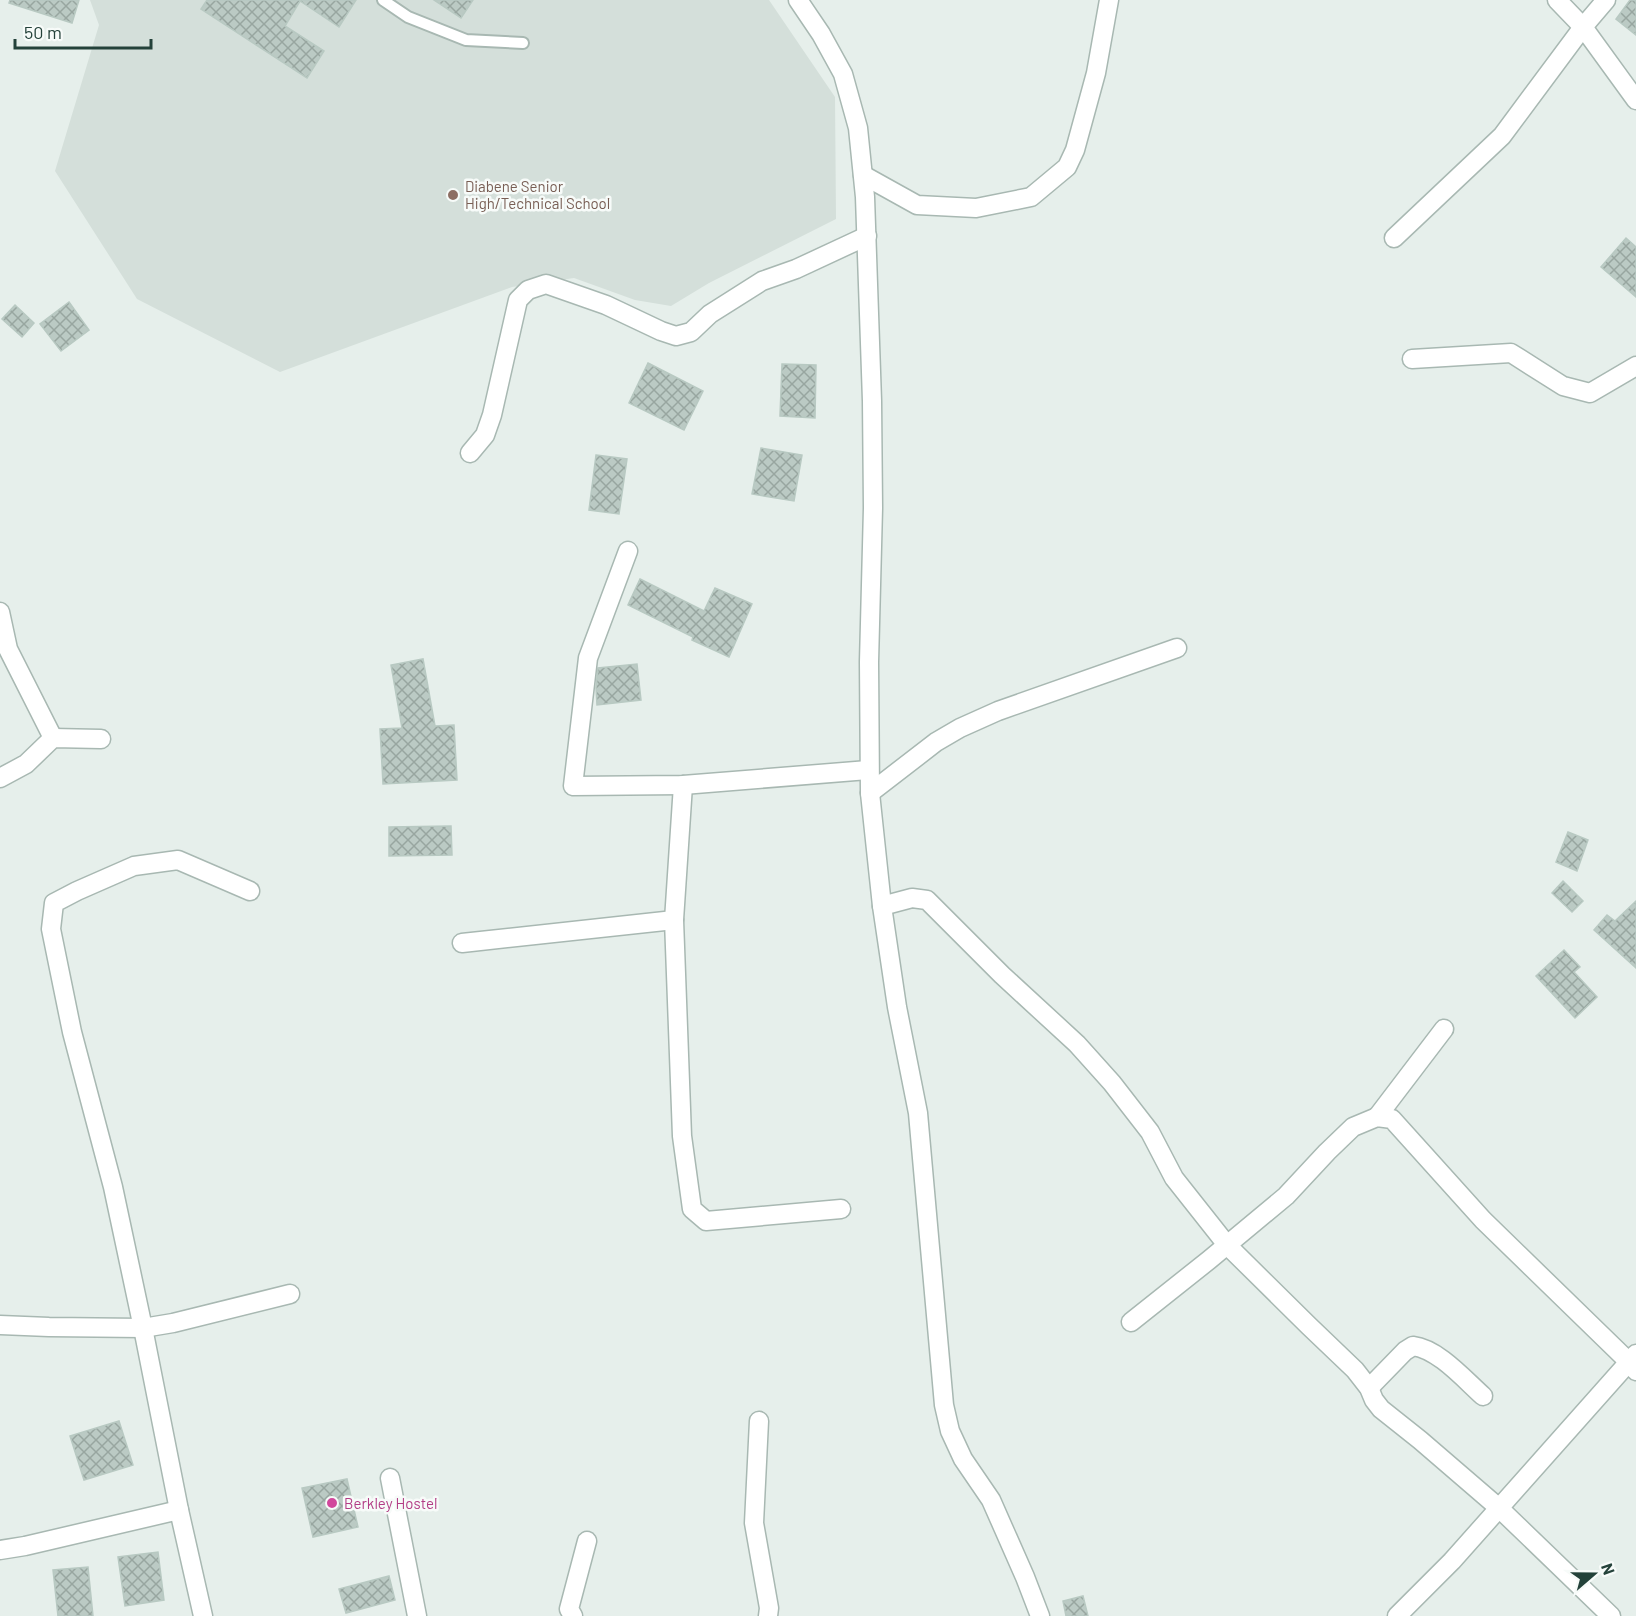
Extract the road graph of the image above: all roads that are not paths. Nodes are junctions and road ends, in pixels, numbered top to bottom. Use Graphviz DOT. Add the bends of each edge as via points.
graph roads {
  1 [pos="383,0"];
  2 [pos="798,0"];
  3 [pos="1109,0"];
  4 [pos="1557,0"];
  5 [pos="1606,0"];
  6 [pos="1583,27"];
  7 [pos="523,43"];
  8 [pos="1636,100"];
  9 [pos="863,175"];
  10 [pos="867,236"];
  11 [pos="1394,237"];
  12 [pos="1412,359"];
  13 [pos="1636,366"];
  14 [pos="470,453"];
  15 [pos="628,551"];
  16 [pos="0,612"];
  17 [pos="1177,648"];
  18 [pos="53,738"];
  19 [pos="101,739"];
  20 [pos="868,770"];
  21 [pos="0,778"];
  22 [pos="683,785"];
  23 [pos="870,793"];
  24 [pos="250,891"];
  25 [pos="882,906"];
  26 [pos="674,921"];
  27 [pos="462,942"];
  28 [pos="1444,1029"];
  29 [pos="1377,1117"];
  30 [pos="841,1209"];
  31 [pos="1227,1245"];
  32 [pos="290,1294"];
  33 [pos="1131,1322"];
  34 [pos="0,1325"];
  35 [pos="143,1328"];
  36 [pos="1634,1362"];
  37 [pos="1369,1388"];
  38 [pos="1483,1396"];
  39 [pos="759,1421"];
  40 [pos="390,1478"];
  41 [pos="1499,1508"];
  42 [pos="179,1510"];
  43 [pos="587,1541"];
  44 [pos="0,1550"];
  45 [pos="203,1616"];
  46 [pos="417,1616"];
  47 [pos="573,1616"];
  48 [pos="768,1616"];
  49 [pos="1040,1616"];
  50 [pos="1397,1616"];
  51 [pos="1611,1616"];
  1 -- 7 [label="lane" via="408,17 465,40"];
  2 -- 9 [label="street" via="843,74 858,128"];
  3 -- 9 [label="street" via="1096,73 1075,150 1067,167 1031,197 976,208 917,205"];
  4 -- 6 [label="street"];
  5 -- 6 [label="street"];
  6 -- 8 [label="street"];
  6 -- 11 [label="street" via="1502,136"];
  9 -- 10 [label="street"];
  10 -- 14 [label="street" via="762,281 710,314 691,332 676,336 546,284 528,290 518,300 492,416 485,435"];
  10 -- 20 [label="street" via="873,508"];
  12 -- 13 [label="street" via="1511,353 1563,386 1590,393"];
  15 -- 22 [label="street" via="588,658 573,786"];
  16 -- 18 [label="street" via="8,649"];
  17 -- 23 [label="street" via="960,728"];
  18 -- 19 [label="street"];
  18 -- 21 [label="street" via="26,764"];
  20 -- 22 [label="street"];
  20 -- 23 [label="street"];
  22 -- 26 [label="street"];
  23 -- 25 [label="street"];
  24 -- 35 [label="street" via="178,860 134,866 54,903 51,929"];
  25 -- 31 [label="street" via="912,898 927,900 1077,1044 1150,1132 1174,1178"];
  25 -- 49 [label="street" via="918,1113 944,1405 963,1460 991,1500"];
  26 -- 27 [label="street"];
  26 -- 30 [label="street" via="682,1136 692,1209 706,1221"];
  28 -- 29 [label="street"];
  29 -- 31 [label="street" via="1353,1127 1286,1196"];
  29 -- 36 [label="street" via="1392,1119 1483,1220"];
  31 -- 33 [label="street"];
  31 -- 37 [label="street"];
  32 -- 35 [label="street"];
  34 -- 35 [label="street"];
  35 -- 42 [label="street"];
  36 -- 41 [label="street"];
  37 -- 38 [label="street" via="1413,1346 1422,1347 1444,1361"];
  37 -- 41 [label="street" via="1381,1409"];
  39 -- 48 [label="street" via="754,1523"];
  40 -- 46 [label="street"];
  41 -- 50 [label="street"];
  41 -- 51 [label="street"];
  42 -- 44 [label="street"];
  42 -- 45 [label="street"];
  43 -- 47 [label="street" via="569,1609"];
}
